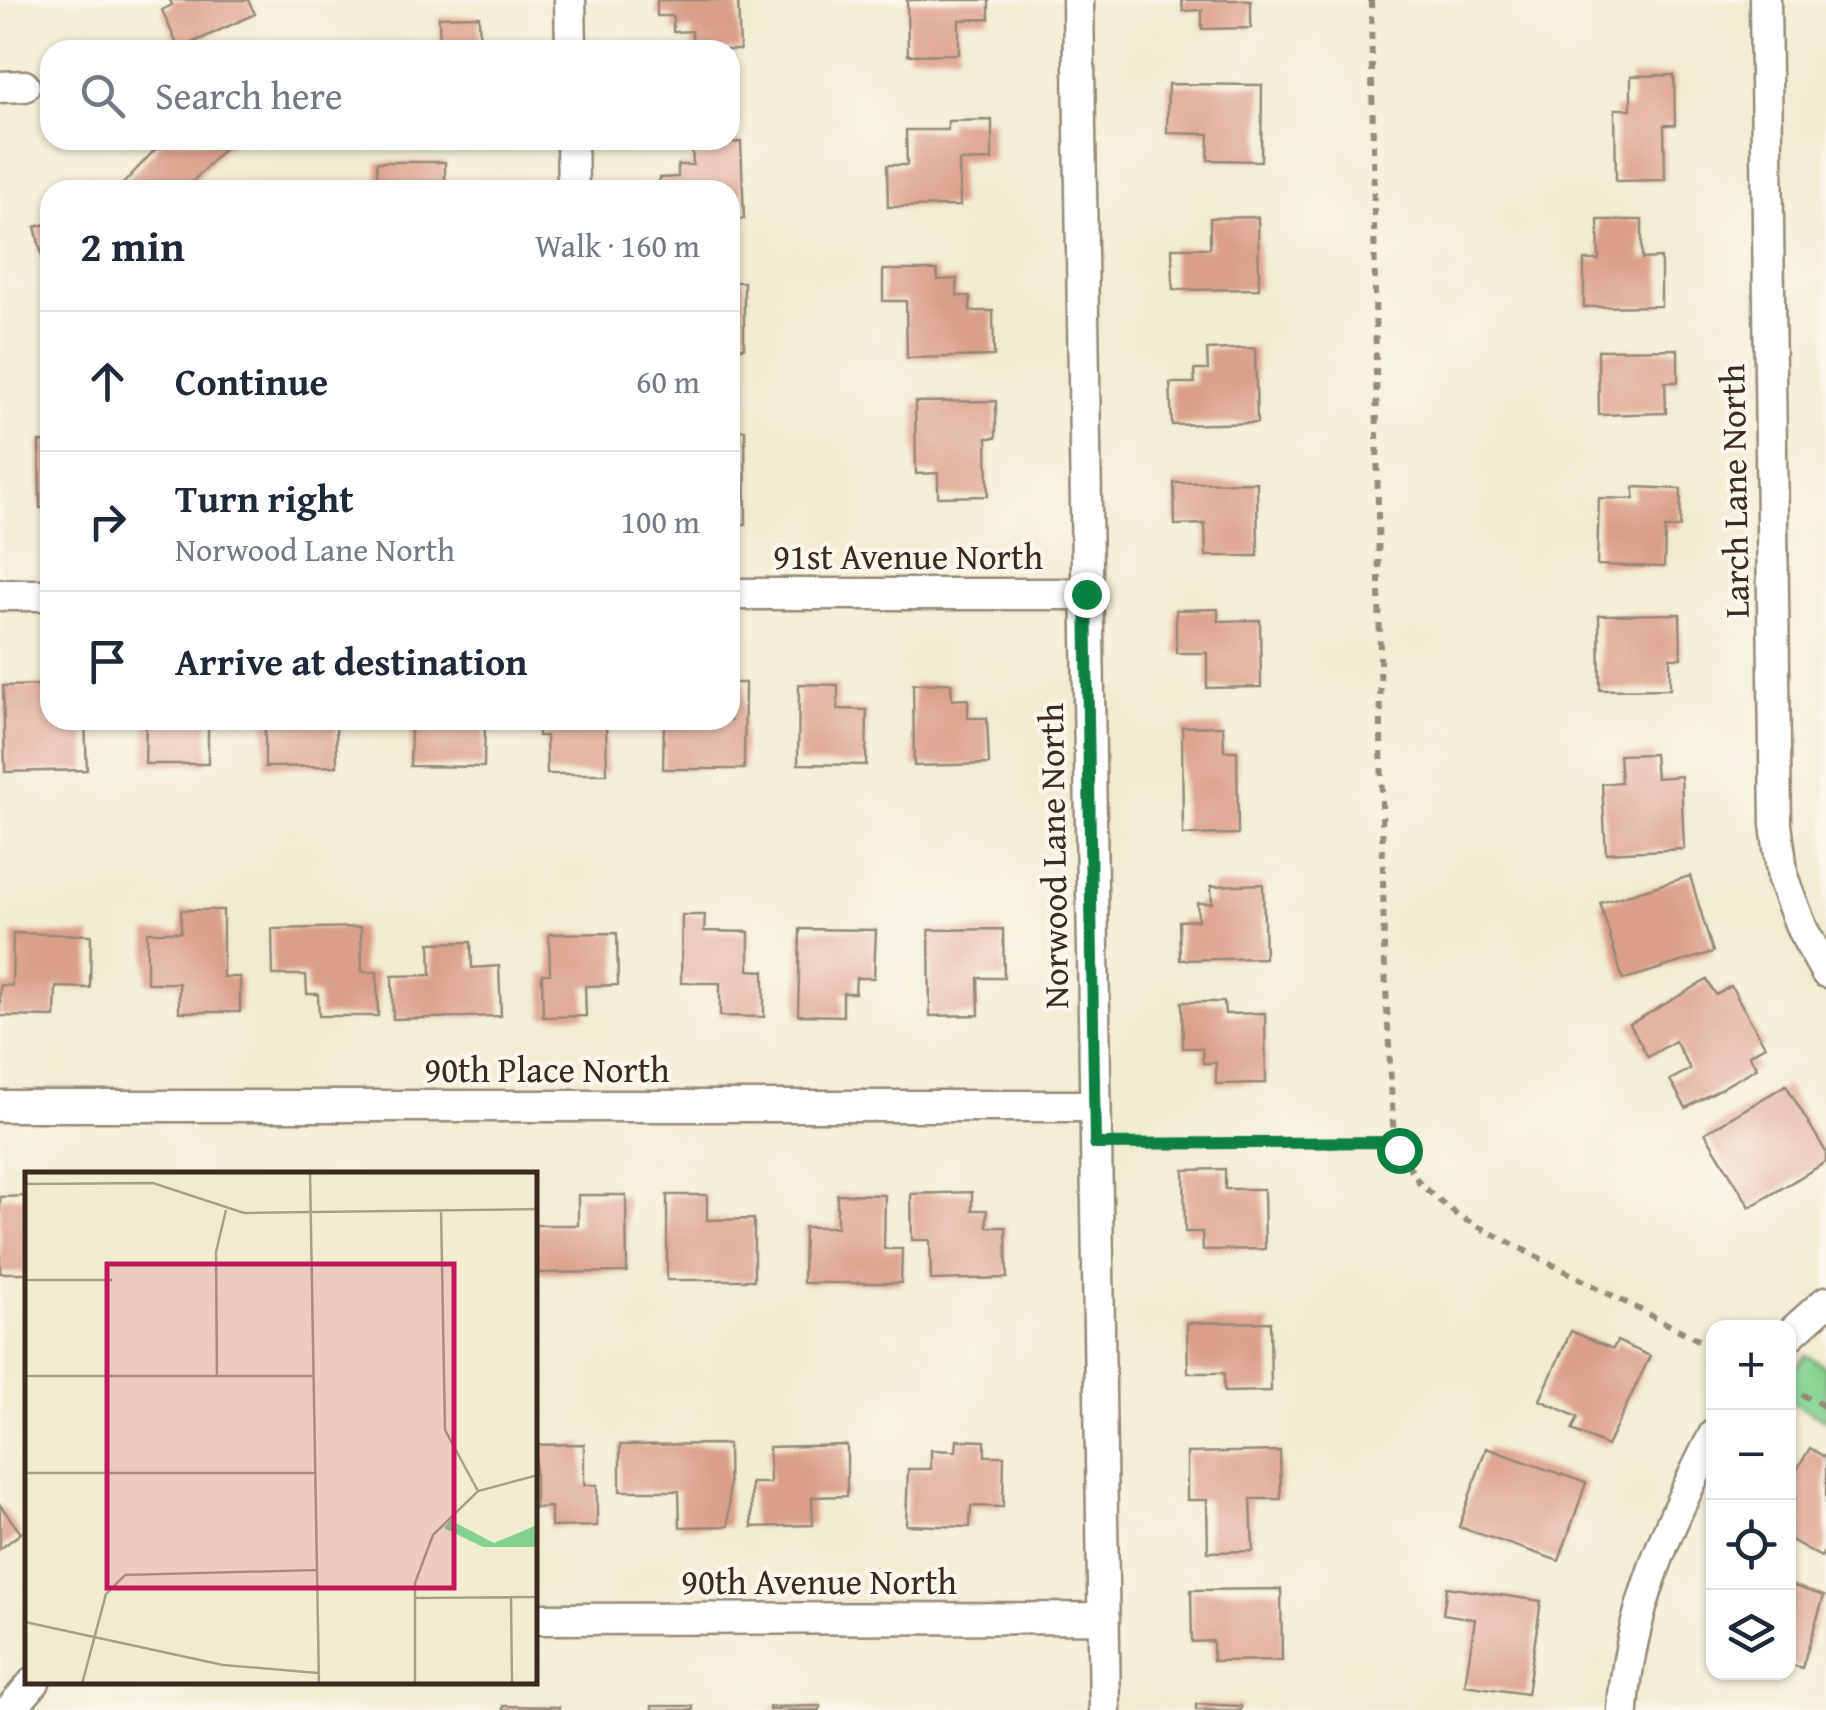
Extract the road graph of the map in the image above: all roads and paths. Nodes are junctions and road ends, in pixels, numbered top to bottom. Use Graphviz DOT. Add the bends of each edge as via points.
graph roads {
  1 [pos="570,0"];
  2 [pos="1078,0"];
  3 [pos="1371,0"];
  4 [pos="1765,0"];
  5 [pos="571,40"];
  6 [pos="572,150"];
  7 [pos="573,180"];
  8 [pos="740,594"];
  9 [pos="1086,594"];
  10 [pos="0,595"];
  11 [pos="40,595"];
  12 [pos="1826,972"];
  13 [pos="0,1106"];
  14 [pos="1095,1106"];
  15 [pos="1394,1142"];
  16 [pos="1095,1144"];
  17 [pos="1826,1302"];
  18 [pos="1796,1329"];
  19 [pos="1706,1344"];
  20 [pos="1796,1391"];
  21 [pos="1826,1407"];
  22 [pos="1706,1450"];
  23 [pos="1104,1618"];
  24 [pos="538,1619"];
  25 [pos="31,1685"];
  26 [pos="10,1710"];
  27 [pos="1105,1710"];
  28 [pos="1622,1710"];
  1 -- 5 [label="street"];
  2 -- 9 [label="street, Norwood Lane North"];
  3 -- 15 [label="path" via="1384,949"];
  4 -- 12 [label="street, Larch Lane North" via="1776,824 1783,878"];
  6 -- 7 [label="street"];
  8 -- 9 [label="street, 91st Avenue North"];
  9 -- 14 [label="street, Norwood Lane North"];
  10 -- 11 [label="street"];
  13 -- 14 [label="street, 90th Place North"];
  14 -- 16 [label="street, Norwood Lane North"];
  15 -- 16 [label="path"];
  15 -- 19 [label="path" via="1420,1184 1458,1216"];
  16 -- 23 [label="street, Norwood Lane North"];
  17 -- 18 [label="street"];
  20 -- 21 [label="path"];
  22 -- 28 [label="street" via="1674,1512 1639,1607"];
  23 -- 24 [label="street, 90th Avenue North"];
  23 -- 27 [label="street, Norwood Lane North"];
  25 -- 26 [label="street"];
}
